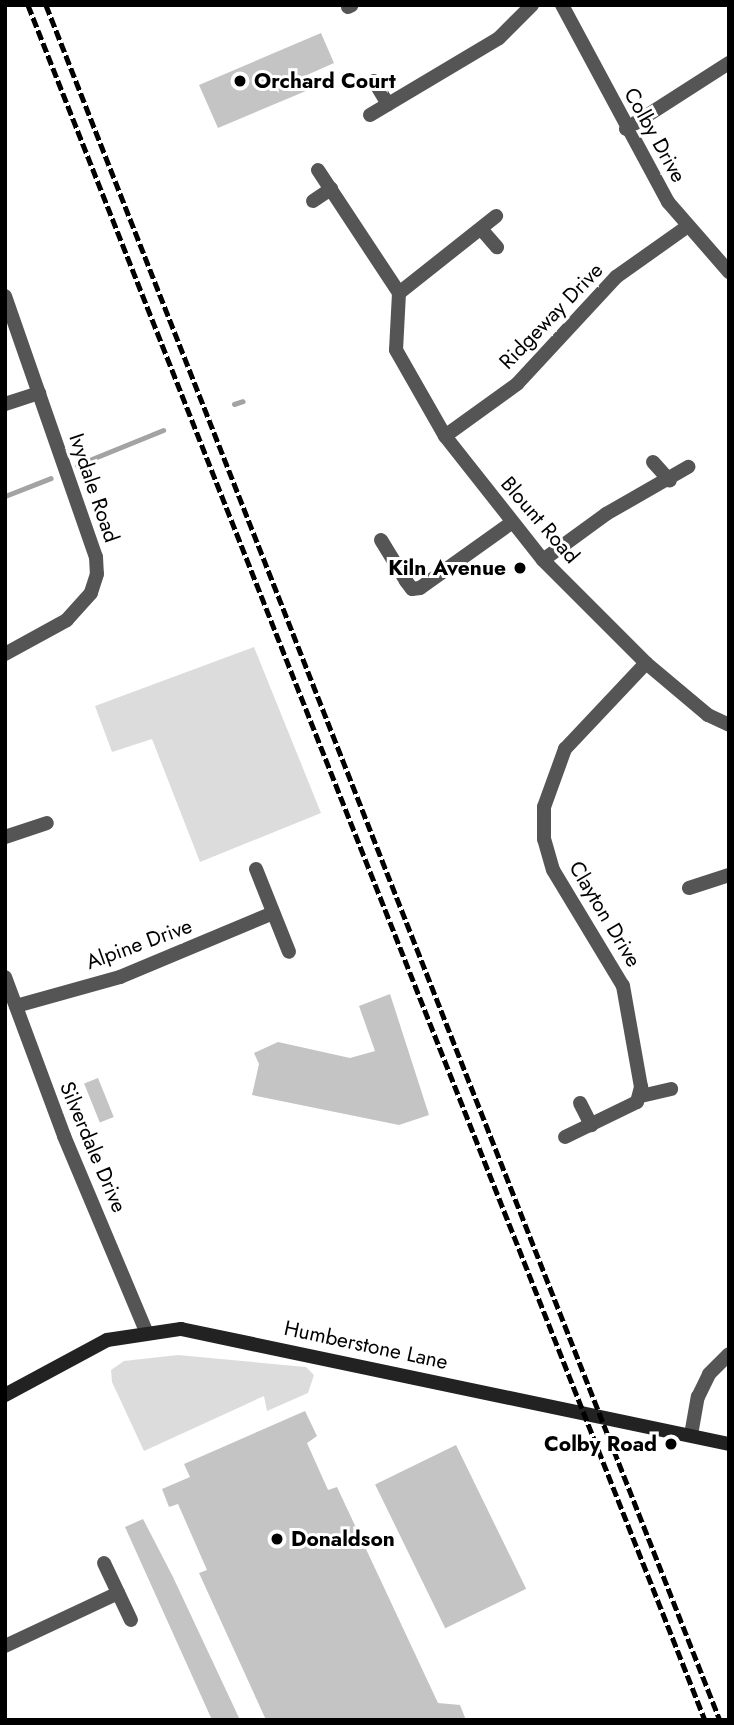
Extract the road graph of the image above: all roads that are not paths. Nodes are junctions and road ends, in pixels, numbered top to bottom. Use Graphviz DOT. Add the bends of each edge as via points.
graph roads {
  1 [pos="532,5"];
  2 [pos="562,5"];
  3 [pos="729,63"];
  4 [pos="374,81"];
  5 [pos="388,104"];
  6 [pos="370,115"];
  7 [pos="626,129"];
  8 [pos="318,170"];
  9 [pos="331,189"];
  10 [pos="313,201"];
  11 [pos="496,216"];
  12 [pos="688,226"];
  13 [pos="482,230"];
  14 [pos="497,247"];
  15 [pos="729,272"];
  16 [pos="399,293"];
  17 [pos="5,296"];
  18 [pos="39,393"];
  19 [pos="5,404"];
  20 [pos="445,436"];
  21 [pos="653,462"];
  22 [pos="688,467"];
  23 [pos="670,481"];
  24 [pos="511,523"];
  25 [pos="381,540"];
  26 [pos="543,560"];
  27 [pos="5,654"];
  28 [pos="646,663"];
  29 [pos="729,725"];
  30 [pos="47,823"];
  31 [pos="5,837"];
  32 [pos="256,869"];
  33 [pos="728,877"];
  34 [pos="689,888"];
  35 [pos="274,914"];
  36 [pos="289,952"];
  37 [pos="5,977"];
  38 [pos="16,1006"];
  39 [pos="671,1089"];
  40 [pos="641,1096"];
  41 [pos="580,1103"];
  42 [pos="591,1125"];
  43 [pos="565,1137"];
  44 [pos="146,1331"];
  45 [pos="729,1354"];
  46 [pos="5,1395"];
  47 [pos="691,1435"];
  48 [pos="729,1444"];
  49 [pos="104,1563"];
  50 [pos="118,1593"];
  51 [pos="131,1620"];
  52 [pos="5,1646"];
  1 -- 5 [label="street" via="499,38"];
  2 -- 7 [label="street, Colby Drive"];
  3 -- 7 [label="street"];
  4 -- 5 [label="street"];
  5 -- 6 [label="street"];
  7 -- 12 [label="street, Colby Drive" via="668,202"];
  8 -- 9 [label="street"];
  9 -- 10 [label="street"];
  9 -- 16 [label="street"];
  11 -- 13 [label="street"];
  12 -- 15 [label="street, Colby Drive"];
  12 -- 20 [label="street, Ridgeway Drive" via="616,277 517,384"];
  13 -- 14 [label="street"];
  13 -- 16 [label="street"];
  16 -- 20 [label="street, Blount Road" via="396,351"];
  17 -- 18 [label="street, Ivydale Road"];
  18 -- 19 [label="street"];
  18 -- 27 [label="street, Ivydale Road" via="96,557 97,574 91,593 67,620"];
  20 -- 24 [label="street, Blount Road"];
  21 -- 23 [label="street"];
  22 -- 23 [label="street"];
  23 -- 26 [label="street" via="606,514"];
  24 -- 25 [label="street" via="420,588 412,589 406,582"];
  24 -- 26 [label="street, Blount Road"];
  26 -- 28 [label="street, Blount Road"];
  28 -- 29 [label="street, Blount Road" via="708,715"];
  28 -- 40 [label="street, Clayton Drive" via="565,749 544,807 544,839 553,870 623,986"];
  30 -- 31 [label="street"];
  32 -- 35 [label="street"];
  33 -- 34 [label="street"];
  35 -- 36 [label="street"];
  35 -- 38 [label="street, Alpine Drive" via="120,978"];
  37 -- 38 [label="street, Silverdale Drive"];
  38 -- 44 [label="street, Silverdale Drive" via="64,1136"];
  39 -- 40 [label="street"];
  40 -- 42 [label="street" via="624,1110"];
  41 -- 42 [label="street"];
  42 -- 43 [label="street"];
  44 -- 46 [label="street, Humberstone Lane" via="87,1348"];
  44 -- 47 [label="street, Humberstone Lane" via="216,1334"];
  45 -- 47 [label="street" via="709,1374 698,1398"];
  47 -- 48 [label="street, Humberstone Lane"];
  49 -- 50 [label="street"];
  50 -- 51 [label="street"];
  50 -- 52 [label="street"];
}
